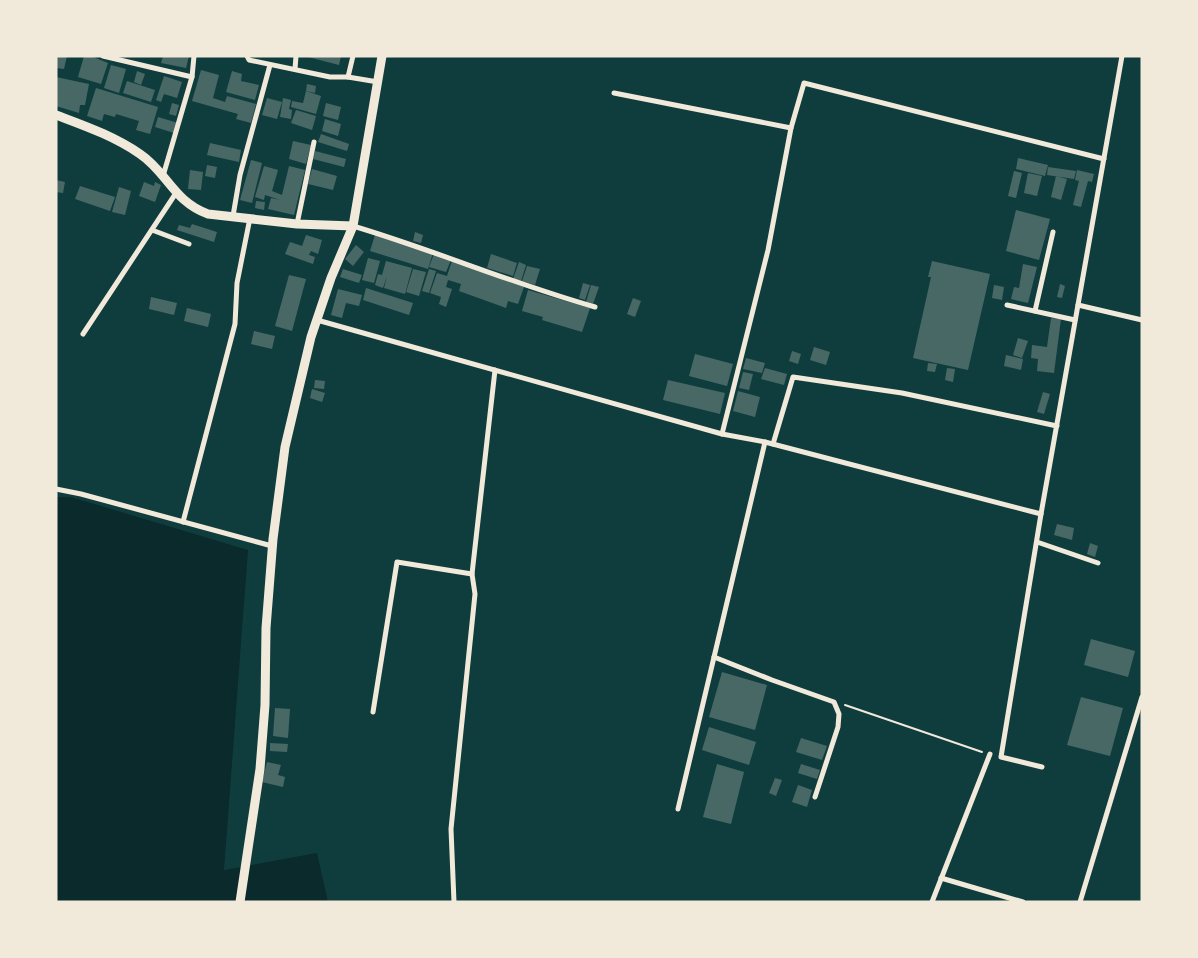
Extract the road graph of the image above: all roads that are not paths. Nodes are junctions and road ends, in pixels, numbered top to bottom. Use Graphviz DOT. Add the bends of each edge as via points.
graph roads {
  1 [pos="103,56"];
  2 [pos="194,56"];
  3 [pos="247,56"];
  4 [pos="296,56"];
  5 [pos="353,56"];
  6 [pos="382,56"];
  7 [pos="1122,56"];
  8 [pos="270,65"];
  9 [pos="295,69"];
  10 [pos="192,77"];
  11 [pos="348,77"];
  12 [pos="378,82"];
  13 [pos="614,93"];
  14 [pos="56,115"];
  15 [pos="791,128"];
  16 [pos="314,142"];
  17 [pos="1104,159"];
  18 [pos="163,176"];
  19 [pos="176,193"];
  20 [pos="233,216"];
  21 [pos="250,218"];
  22 [pos="297,224"];
  23 [pos="353,226"];
  24 [pos="152,230"];
  25 [pos="1053,232"];
  26 [pos="189,244"];
  27 [pos="1007,305"];
  28 [pos="1078,305"];
  29 [pos="595,307"];
  30 [pos="1035,311"];
  31 [pos="317,320"];
  32 [pos="1076,320"];
  33 [pos="1142,320"];
  34 [pos="83,334"];
  35 [pos="495,370"];
  36 [pos="1056,426"];
  37 [pos="722,434"];
  38 [pos="765,442"];
  39 [pos="773,444"];
  40 [pos="56,489"];
  41 [pos="1041,514"];
  42 [pos="183,522"];
  43 [pos="1037,542"];
  44 [pos="272,546"];
  45 [pos="1098,563"];
  46 [pos="472,574"];
  47 [pos="714,657"];
  48 [pos="1142,697"];
  49 [pos="1140,710"];
  50 [pos="372,712"];
  51 [pos="990,754"];
  52 [pos="1042,767"];
  53 [pos="815,797"];
  54 [pos="678,809"];
  55 [pos="941,878"];
  56 [pos="240,902"];
  57 [pos="454,902"];
  58 [pos="932,902"];
  59 [pos="1023,902"];
  60 [pos="1080,902"];
  1 -- 10 [label="street"];
  2 -- 10 [label="street"];
  3 -- 8 [label="street" via="249,60"];
  4 -- 9 [label="street"];
  5 -- 11 [label="street"];
  6 -- 12 [label="street"];
  7 -- 17 [label="street"];
  8 -- 9 [label="street"];
  8 -- 20 [label="street" via="240,175"];
  9 -- 11 [label="street" via="330,77"];
  10 -- 18 [label="street"];
  11 -- 12 [label="street"];
  12 -- 23 [label="street"];
  13 -- 15 [label="street"];
  14 -- 18 [label="street" via="97,130 141,154"];
  15 -- 17 [label="street" via="804,83"];
  15 -- 37 [label="street" via="768,250"];
  16 -- 22 [label="street"];
  17 -- 28 [label="street"];
  18 -- 19 [label="street"];
  19 -- 20 [label="street" via="195,210"];
  19 -- 24 [label="street"];
  20 -- 21 [label="street"];
  21 -- 22 [label="street"];
  21 -- 42 [label="street" via="237,283 235,324"];
  22 -- 23 [label="street"];
  23 -- 29 [label="street"];
  23 -- 31 [label="street"];
  24 -- 26 [label="street"];
  24 -- 34 [label="street"];
  25 -- 30 [label="street"];
  27 -- 30 [label="street"];
  28 -- 32 [label="street"];
  28 -- 33 [label="street"];
  30 -- 32 [label="street"];
  31 -- 35 [label="street"];
  31 -- 44 [label="street" via="285,447"];
  32 -- 36 [label="street"];
  35 -- 37 [label="street"];
  35 -- 46 [label="street"];
  36 -- 39 [label="street" via="902,393 793,377"];
  36 -- 41 [label="street"];
  37 -- 38 [label="street"];
  38 -- 39 [label="street"];
  38 -- 47 [label="street"];
  39 -- 41 [label="street"];
  40 -- 42 [label="street"];
  41 -- 43 [label="street"];
  42 -- 44 [label="street"];
  43 -- 45 [label="street"];
  43 -- 52 [label="street" via="1001,757"];
  44 -- 56 [label="street" via="260,769"];
  46 -- 50 [label="street" via="397,562"];
  46 -- 57 [label="street" via="475,594 451,829"];
  47 -- 53 [label="street" via="834,702 839,714 838,727"];
  47 -- 54 [label="street"];
  48 -- 49 [label="street"];
  49 -- 60 [label="street"];
  51 -- 55 [label="street"];
  55 -- 58 [label="street"];
  55 -- 59 [label="street"];
}
